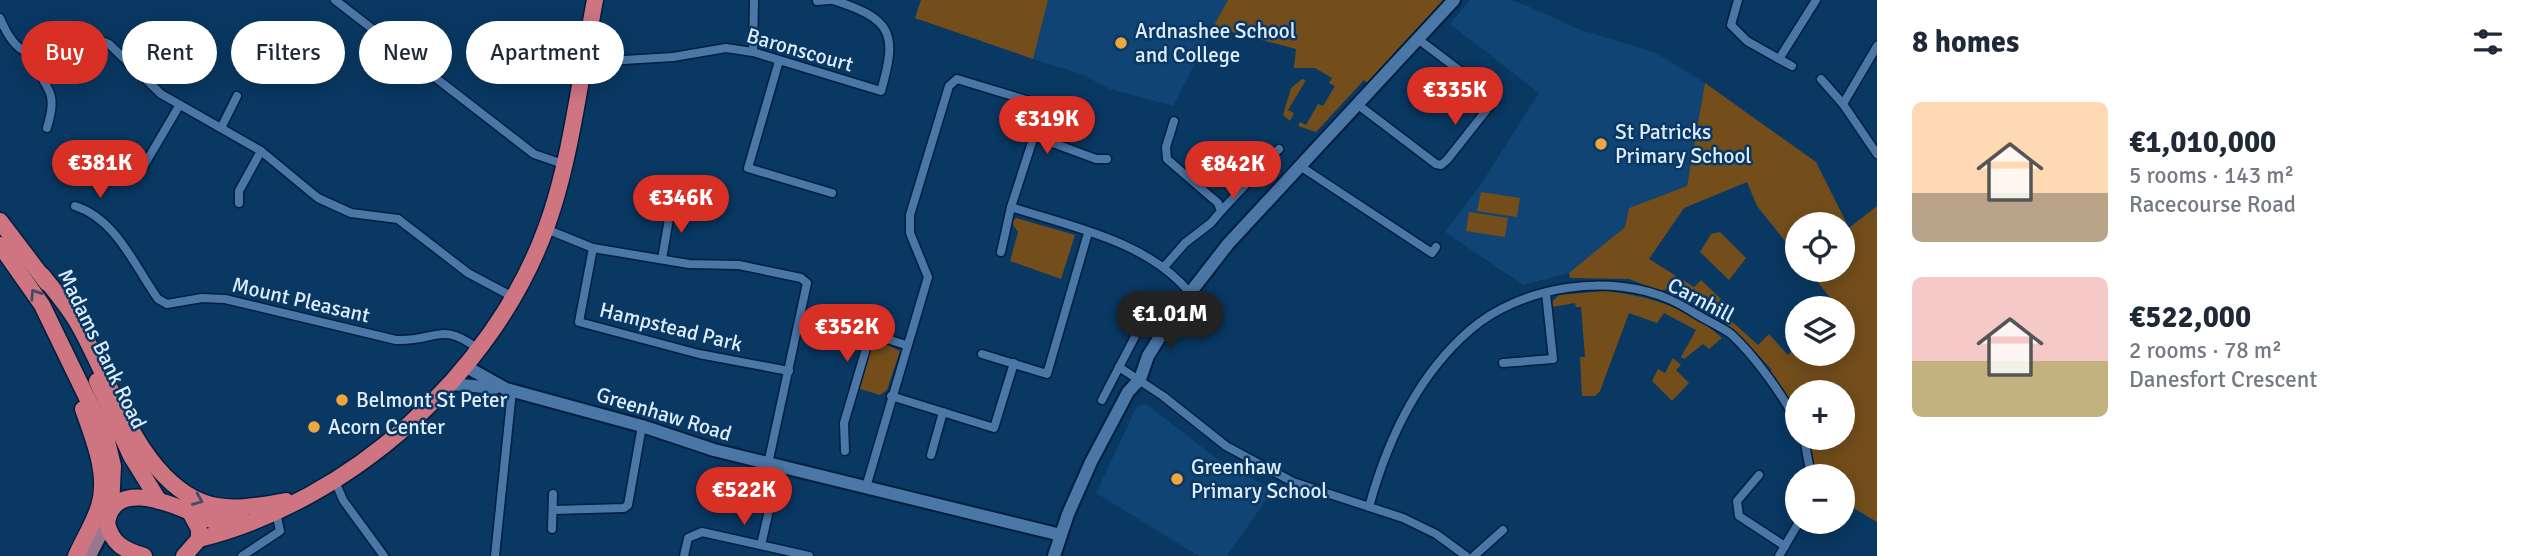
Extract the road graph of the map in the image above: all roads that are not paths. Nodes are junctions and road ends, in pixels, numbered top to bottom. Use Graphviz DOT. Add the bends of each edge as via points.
graph roads {
  1 [pos="335,0"];
  2 [pos="596,0"];
  3 [pos="754,0"];
  4 [pos="831,0"];
  5 [pos="1454,0"];
  6 [pos="1738,0"];
  7 [pos="1816,0"];
  8 [pos="817,1"];
  9 [pos="0,18"];
  10 [pos="591,21"];
  11 [pos="1418,39"];
  12 [pos="108,47"];
  13 [pos="21,49"];
  14 [pos="1876,50"];
  15 [pos="752,51"];
  16 [pos="122,59"];
  17 [pos="1779,59"];
  18 [pos="624,60"];
  19 [pos="779,61"];
  20 [pos="1792,66"];
  21 [pos="1821,79"];
  22 [pos="44,84"];
  23 [pos="151,84"];
  24 [pos="578,84"];
  25 [pos="237,96"];
  26 [pos="1357,103"];
  27 [pos="1843,104"];
  28 [pos="179,106"];
  29 [pos="1174,121"];
  30 [pos="47,128"];
  31 [pos="221,128"];
  32 [pos="1034,136"];
  33 [pos="1279,149"];
  34 [pos="261,150"];
  35 [pos="1877,154"];
  36 [pos="1107,159"];
  37 [pos="563,164"];
  38 [pos="1300,166"];
  39 [pos="142,169"];
  40 [pos="832,193"];
  41 [pos="239,203"];
  42 [pos="75,206"];
  43 [pos="671,207"];
  44 [pos="1011,207"];
  45 [pos="1221,211"];
  46 [pos="0,221"];
  47 [pos="546,229"];
  48 [pos="1088,233"];
  49 [pos="0,245"];
  50 [pos="1436,247"];
  51 [pos="593,248"];
  52 [pos="1002,252"];
  53 [pos="662,259"];
  54 [pos="1164,267"];
  55 [pos="42,275"];
  56 [pos="1189,292"];
  57 [pos="1546,293"];
  58 [pos="513,297"];
  59 [pos="1154,300"];
  60 [pos="906,345"];
  61 [pos="63,347"];
  62 [pos="478,349"];
  63 [pos="982,354"];
  64 [pos="1014,363"];
  65 [pos="1503,363"];
  66 [pos="465,366"];
  67 [pos="1119,367"];
  68 [pos="789,371"];
  69 [pos="1139,379"];
  70 [pos="450,384"];
  71 [pos="509,390"];
  72 [pos="891,396"];
  73 [pos="1102,400"];
  74 [pos="1785,401"];
  75 [pos="943,412"];
  76 [pos="642,426"];
  77 [pos="845,451"];
  78 [pos="931,455"];
  79 [pos="773,465"];
  80 [pos="1759,475"];
  81 [pos="335,481"];
  82 [pos="866,487"];
  83 [pos="317,493"];
  84 [pos="553,494"];
  85 [pos="159,501"];
  86 [pos="1369,507"];
  87 [pos="553,510"];
  88 [pos="190,512"];
  89 [pos="109,516"];
  90 [pos="255,520"];
  91 [pos="279,520"];
  92 [pos="552,529"];
  93 [pos="1503,530"];
  94 [pos="1792,534"];
  95 [pos="1061,535"];
  96 [pos="761,545"];
  97 [pos="1785,546"];
  98 [pos="197,547"];
  99 [pos="136,555"];
  100 [pos="76,556"];
  101 [pos="90,556"];
  102 [pos="184,556"];
  103 [pos="242,556"];
  104 [pos="384,556"];
  105 [pos="495,556"];
  106 [pos="684,556"];
  107 [pos="809,556"];
  108 [pos="1054,556"];
  109 [pos="1466,556"];
  110 [pos="1474,556"];
  111 [pos="1779,556"];
  1 -- 37 [label="street" via="534,154"];
  2 -- 10 [label="highway"];
  3 -- 15 [label="street"];
  4 -- 8 [label="street, Baronscourt"];
  4 -- 19 [label="street, Baronscourt" via="875,18 884,27 891,53 881,91"];
  5 -- 11 [label="main road"];
  6 -- 17 [label="street" via="1731,25 1747,41"];
  7 -- 17 [label="street"];
  9 -- 13 [label="street" via="9,39"];
  11 -- 26 [label="main road"];
  11 -- 26 [label="street" via="1496,98 1447,160 1436,164"];
  12 -- 16 [label="street"];
  14 -- 27 [label="street"];
  15 -- 18 [label="street, Baronscourt" via="726,48"];
  15 -- 19 [label="street, Baronscourt"];
  17 -- 20 [label="street"];
  19 -- 40 [label="street" via="748,167"];
  21 -- 27 [label="street"];
  22 -- 30 [label="street" via="51,95"];
  23 -- 28 [label="street"];
  24 -- 37 [label="highway"];
  25 -- 31 [label="street"];
  26 -- 38 [label="main road"];
  27 -- 35 [label="street"];
  28 -- 31 [label="street"];
  28 -- 39 [label="street"];
  29 -- 45 [label="street" via="1167,159 1218,202"];
  31 -- 34 [label="street"];
  32 -- 36 [label="street"];
  32 -- 44 [label="street"];
  32 -- 60 [label="street" via="1040,113 1036,103 957,79 949,86 910,215 910,233 928,277"];
  33 -- 45 [label="street"];
  34 -- 41 [label="street" via="239,191"];
  34 -- 58 [label="street" via="318,198 351,213 398,219 468,272"];
  37 -- 47 [label="highway"];
  38 -- 50 [label="street" via="1432,253"];
  38 -- 56 [label="main road"];
  42 -- 62 [label="street, Mount Pleasant" via="108,225 158,299 167,304 225,299 396,340 414,341 443,332 459,335"];
  43 -- 53 [label="street"];
  44 -- 48 [label="street"];
  44 -- 52 [label="street"];
  45 -- 54 [label="street"];
  46 -- 55 [label="highway, Madams Bank Road"];
  47 -- 51 [label="street"];
  47 -- 58 [label="highway"];
  48 -- 54 [label="street"];
  48 -- 64 [label="street" via="1046,374"];
  61 -- 49 [label="highway, Madams Bank Road, one-way" via="42,305"];
  51 -- 53 [label="street"];
  51 -- 68 [label="street, Hampstead Park" via="579,323"];
  53 -- 68 [label="street" via="762,269 807,283"];
  54 -- 56 [label="street"];
  55 -- 83 [label="highway, one-way" via="78,323 147,456 172,484 205,504 236,508"];
  55 -- 85 [label="highway, Madams Bank Road" via="77,338 131,456"];
  56 -- 69 [label="main road" via="1148,356"];
  57 -- 65 [label="street" via="1553,359"];
  57 -- 74 [label="street, Carnhill" via="1611,286 1670,299 1731,334"];
  57 -- 86 [label="street, Carnhill" via="1503,308 1471,328 1451,350 1400,421"];
  58 -- 62 [label="highway"];
  59 -- 67 [label="street"];
  60 -- 72 [label="street"];
  60 -- 77 [label="street" via="881,337 868,342 844,423"];
  61 -- 89 [label="highway, Madams Bank Road" via="106,437 113,466"];
  61 -- 100 [label="highway" via="97,449 102,486 100,505"];
  62 -- 66 [label="highway"];
  63 -- 64 [label="street"];
  64 -- 75 [label="street" via="994,428"];
  66 -- 70 [label="highway"];
  66 -- 71 [label="main road, Greenhaw Road"];
  67 -- 69 [label="street"];
  67 -- 73 [label="street"];
  68 -- 79 [label="street"];
  69 -- 86 [label="street" via="1226,446 1293,482"];
  69 -- 95 [label="main road" via="1091,462"];
  70 -- 71 [label="main road"];
  70 -- 81 [label="highway" via="369,457"];
  71 -- 76 [label="main road, Greenhaw Road"];
  71 -- 105 [label="street"];
  72 -- 75 [label="street"];
  72 -- 82 [label="street"];
  75 -- 78 [label="street"];
  76 -- 79 [label="main road, Greenhaw Road"];
  76 -- 87 [label="street" via="628,505"];
  79 -- 82 [label="main road, Greenhaw Road"];
  79 -- 96 [label="street"];
  80 -- 97 [label="street" via="1737,501 1740,516"];
  81 -- 83 [label="highway"];
  81 -- 104 [label="street" via="343,500"];
  82 -- 95 [label="main road, Greenhaw Road"];
  83 -- 91 [label="highway"];
  84 -- 87 [label="street"];
  85 -- 88 [label="highway"];
  85 -- 89 [label="highway" via="136,496 118,503"];
  86 -- 109 [label="street" via="1403,517"];
  87 -- 92 [label="street"];
  88 -- 90 [label="highway" via="214,521"];
  88 -- 98 [label="highway" via="199,529"];
  89 -- 99 [label="highway" via="115,542"];
  89 -- 101 [label="main road"];
  90 -- 91 [label="highway"];
  90 -- 98 [label="highway"];
  91 -- 103 [label="street"];
  93 -- 110 [label="street"];
  94 -- 97 [label="street"];
  95 -- 108 [label="main road"];
  96 -- 106 [label="street" via="702,532 688,538"];
  96 -- 107 [label="street"];
  97 -- 111 [label="street"];
  98 -- 102 [label="highway"];
}
